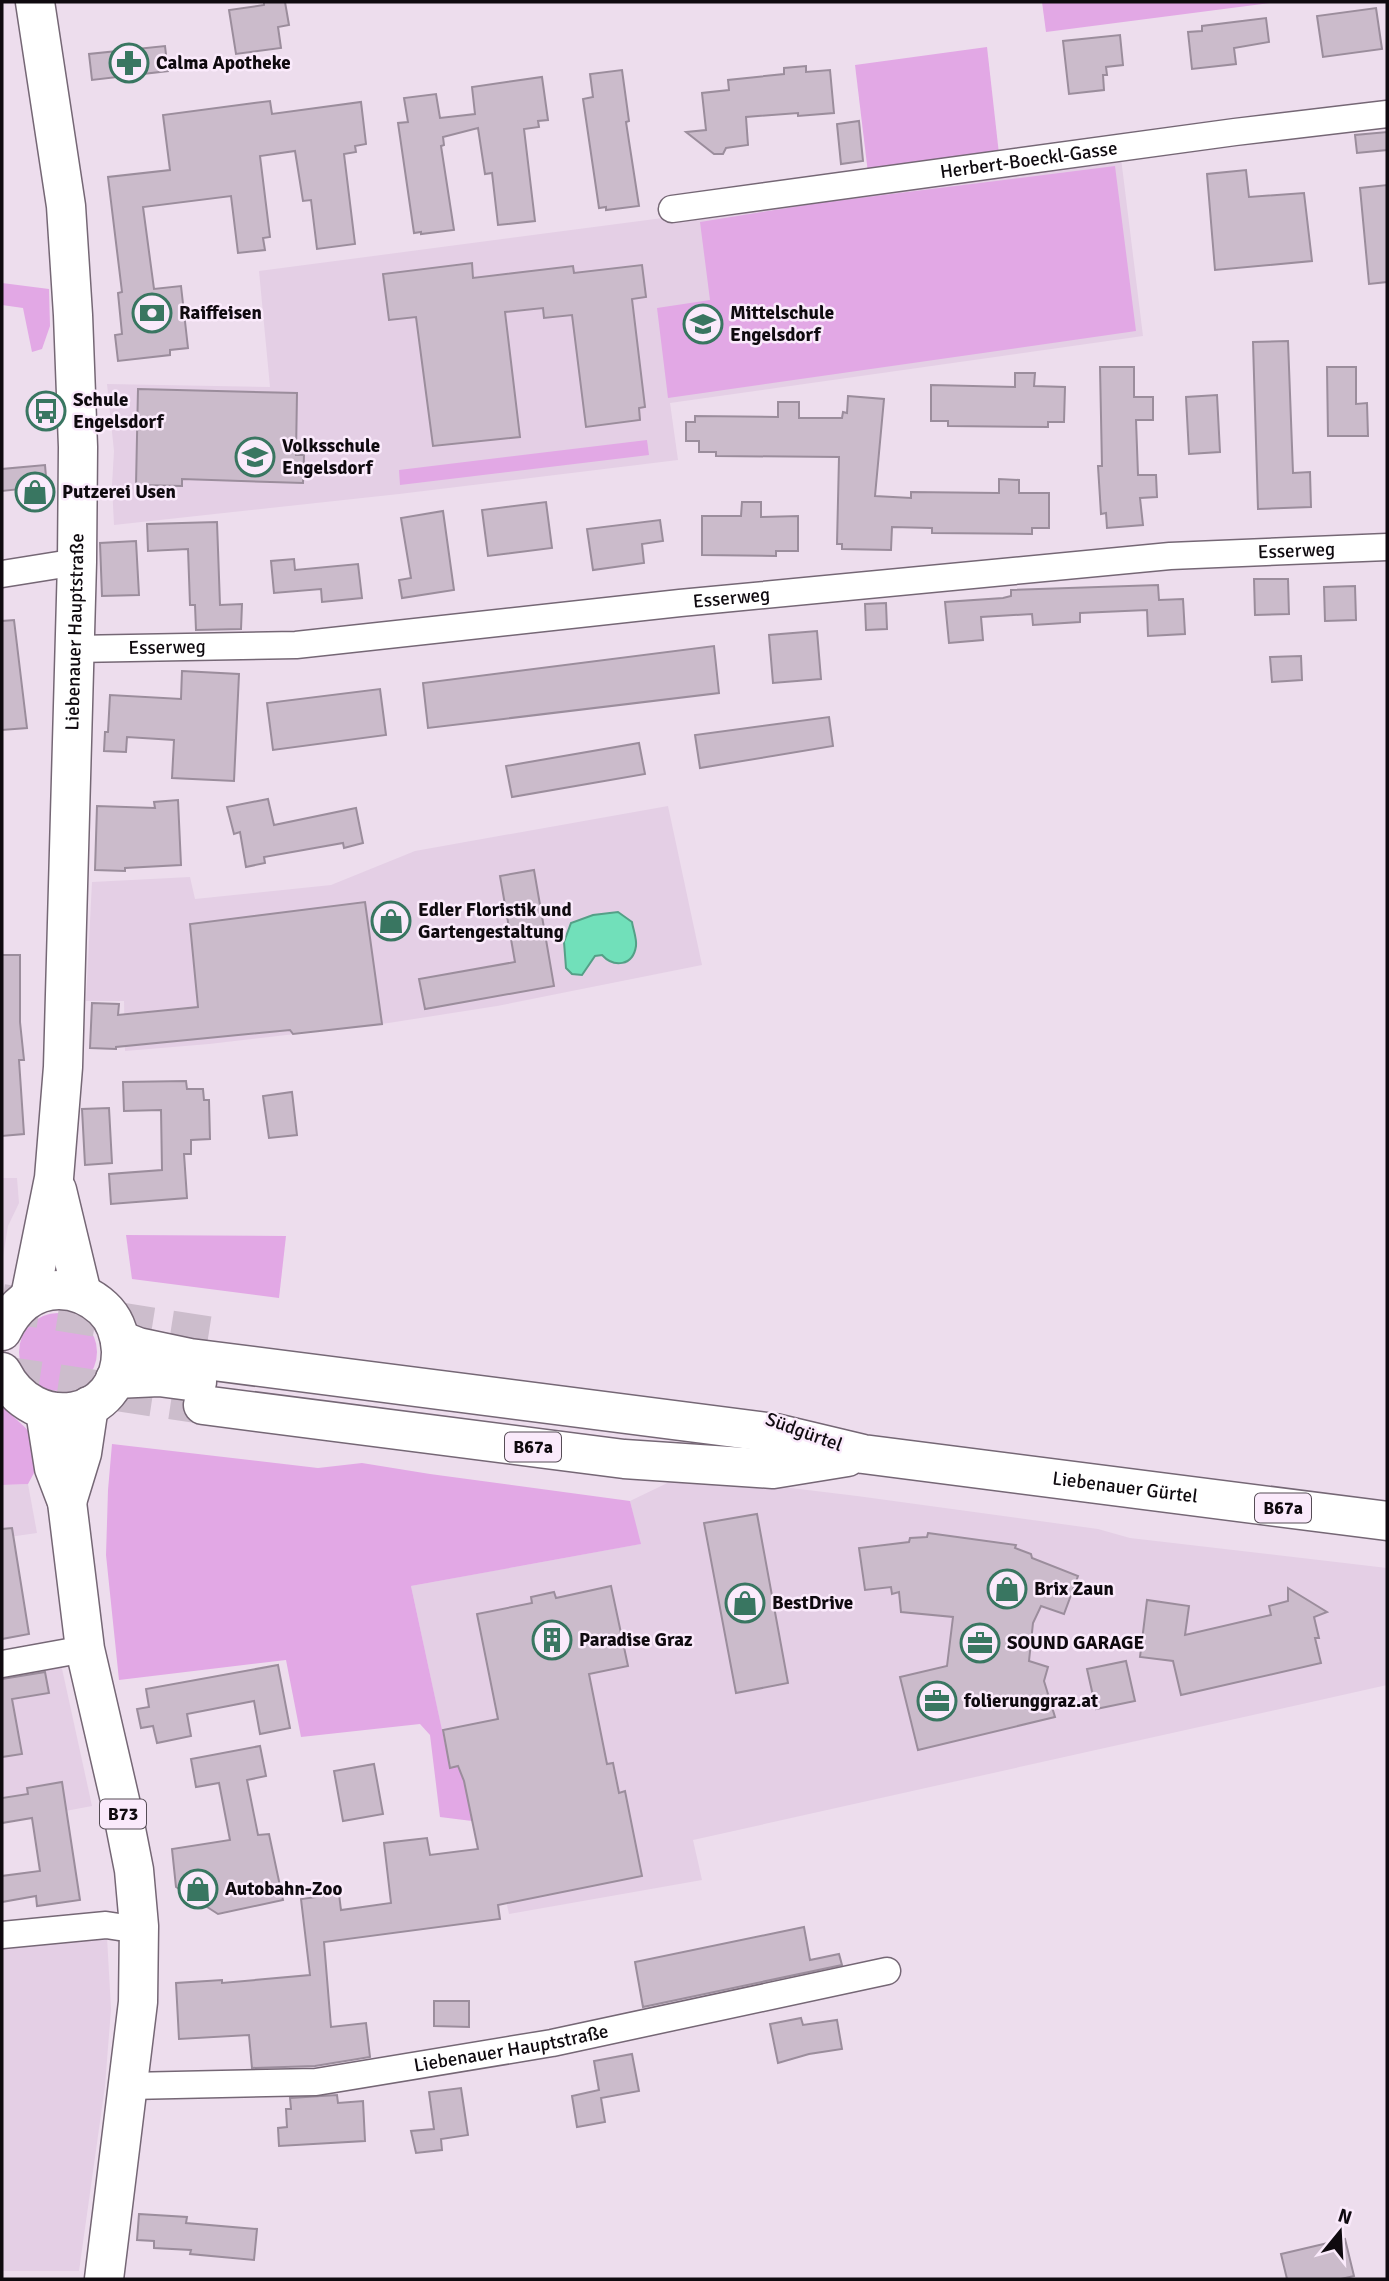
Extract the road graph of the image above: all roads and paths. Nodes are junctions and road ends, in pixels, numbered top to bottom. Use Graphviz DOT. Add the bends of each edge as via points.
graph roads {
  1 [pos="35,2"];
  2 [pos="1387,114"];
  3 [pos="672,209"];
  4 [pos="1387,547"];
  5 [pos="77,562"];
  6 [pos="2,574"];
  7 [pos="74,649"];
  8 [pos="54,1178"];
  9 [pos="82,1294"];
  10 [pos="11,1315"];
  11 [pos="213,1336"];
  12 [pos="120,1340"];
  13 [pos="2,1372"];
  14 [pos="115,1379"];
  15 [pos="203,1405"];
  16 [pos="89,1406"];
  17 [pos="45,1411"];
  18 [pos="863,1454"];
  19 [pos="67,1502"];
  20 [pos="1387,1521"];
  21 [pos="85,1649"];
  22 [pos="2,1664"];
  23 [pos="123,1926"];
  24 [pos="2,1935"];
  25 [pos="887,1971"];
  26 [pos="129,2086"];
  27 [pos="104,2279"];
  1 -- 5 [label="main road, Liebenauer Hauptstraße" via="66,206 76,395"];
  2 -- 3 [label="street, Herbert-Boeckl-Gasse"];
  4 -- 7 [label="street, Esserweg" via="1156,557 296,645"];
  5 -- 6 [label="street"];
  5 -- 7 [label="main road, Liebenauer Hauptstraße"];
  7 -- 8 [label="main road, Liebenauer Hauptstraße" via="63,1067"];
  8 -- 9 [label="main road, Liebenauer Hauptstraße"];
  8 -- 10 [label="main road, Liebenauer Hauptstraße"];
  9 -- 10 [label="main road" via="57,1290"];
  9 -- 12 [label="main road" via="107,1312"];
  11 -- 18 [label="main road, Südgürtel / B67a" via="625,1388 776,1419"];
  12 -- 14 [label="main road" via="121,1361"];
  12 -- 18 [label="main road" via="190,1358 775,1433"];
  13 -- 17 [label="main road" via="17,1396"];
  14 -- 16 [label="main road"];
  14 -- 18 [label="main road" via="159,1377 774,1455"];
  15 -- 18 [label="main road, Südgürtel / B67a" via="624,1459 773,1469"];
  16 -- 17 [label="main road"];
  16 -- 19 [label="main road, B73" via="82,1453"];
  17 -- 19 [label="main road, B73" via="54,1468"];
  18 -- 20 [label="main road, Liebenauer Gürtel / B67a"];
  19 -- 21 [label="main road, B73"];
  21 -- 22 [label="street"];
  21 -- 23 [label="main road, B73" via="134,1870"];
  23 -- 24 [label="street"];
  23 -- 26 [label="main road, B73" via="138,2002"];
  25 -- 26 [label="street, Liebenauer Hauptstraße" via="552,2043 316,2082"];
  26 -- 27 [label="main road, B73"];
}
